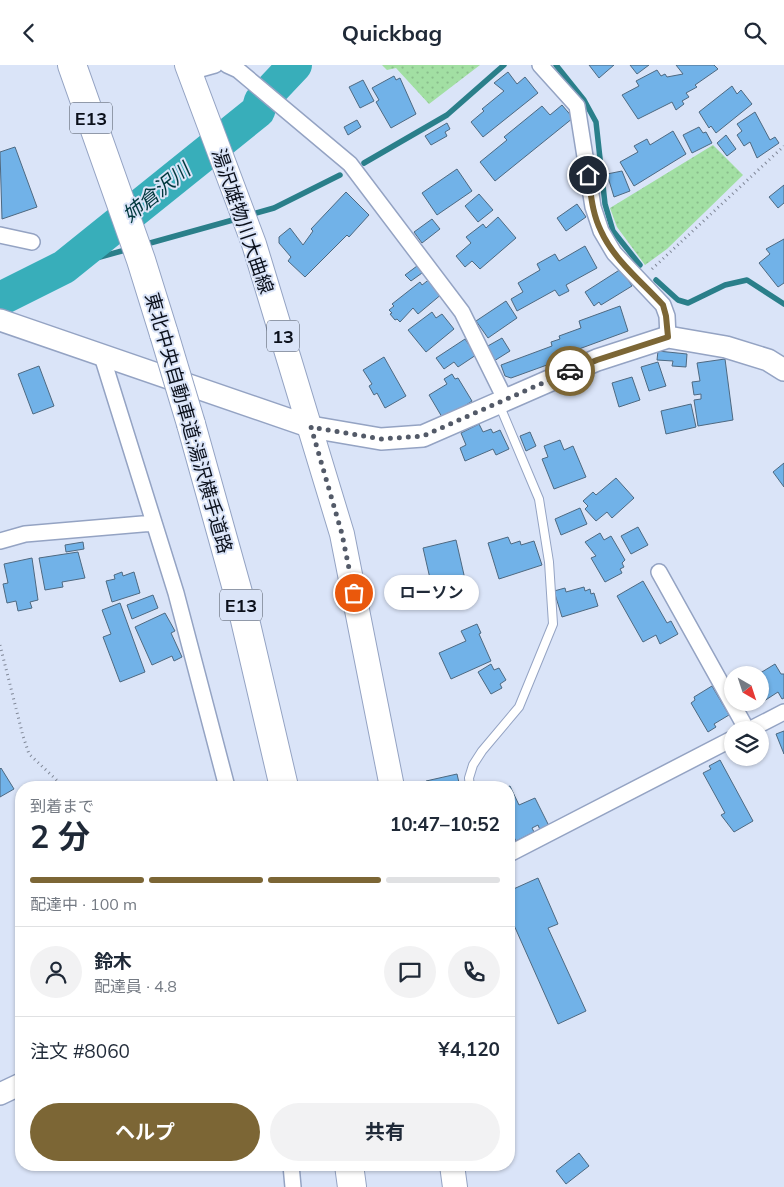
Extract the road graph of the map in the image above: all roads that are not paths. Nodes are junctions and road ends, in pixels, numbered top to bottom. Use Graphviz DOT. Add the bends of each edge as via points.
graph roads {
  1 [pos="72,65"];
  2 [pos="215,65"];
  3 [pos="540,65"];
  4 [pos="233,68"];
  5 [pos="188,69"];
  6 [pos="0,235"];
  7 [pos="32,242"];
  8 [pos="3,321"];
  9 [pos="668,337"];
  10 [pos="101,353"];
  11 [pos="784,370"];
  12 [pos="502,400"];
  13 [pos="311,427"];
  14 [pos="154,523"];
  15 [pos="0,541"];
  16 [pos="659,571"];
  17 [pos="784,712"];
  18 [pos="743,721"];
  19 [pos="766,721"];
  20 [pos="724,743"];
  21 [pos="225,781"];
  22 [pos="283,781"];
  23 [pos="391,781"];
  24 [pos="469,781"];
  25 [pos="515,851"];
  26 [pos="15,1087"];
  27 [pos="0,1094"];
  28 [pos="292,1171"];
  29 [pos="350,1171"];
  30 [pos="453,1171"];
  31 [pos="293,1187"];
  32 [pos="352,1187"];
  33 [pos="455,1187"];
  1 -- 22 [label="highway, 東北中央自動車道;湯沢横手道路 / E13, bridge" via="141,260 191,424 242,607"];
  2 -- 5 [label="street"];
  3 -- 9 [label="street" via="577,106 593,207 601,231 614,253 663,305"];
  4 -- 12 [label="street" via="350,164 462,312"];
  5 -- 13 [label="main road, 湯沢雄物川大曲線 / 13" via="254,244"];
  6 -- 7 [label="street"];
  8 -- 10 [label="street"];
  9 -- 11 [label="street" via="726,347 768,360"];
  9 -- 12 [label="street" via="597,360"];
  10 -- 13 [label="street"];
  10 -- 14 [label="street"];
  12 -- 13 [label="street" via="423,436 381,439"];
  12 -- 24 [label="lane" via="539,499 549,561 553,624 519,707 482,751 473,765"];
  13 -- 23 [label="main road, 湯沢雄物川大曲線 / 13" via="342,534"];
  14 -- 15 [label="street" via="25,534"];
  14 -- 21 [label="street" via="176,593"];
  16 -- 18 [label="street"];
  17 -- 19 [label="street"];
  20 -- 25 [label="street"];
  26 -- 27 [label="street"];
  28 -- 31 [label="street"];
  29 -- 32 [label="highway"];
  30 -- 33 [label="main road"];
}
